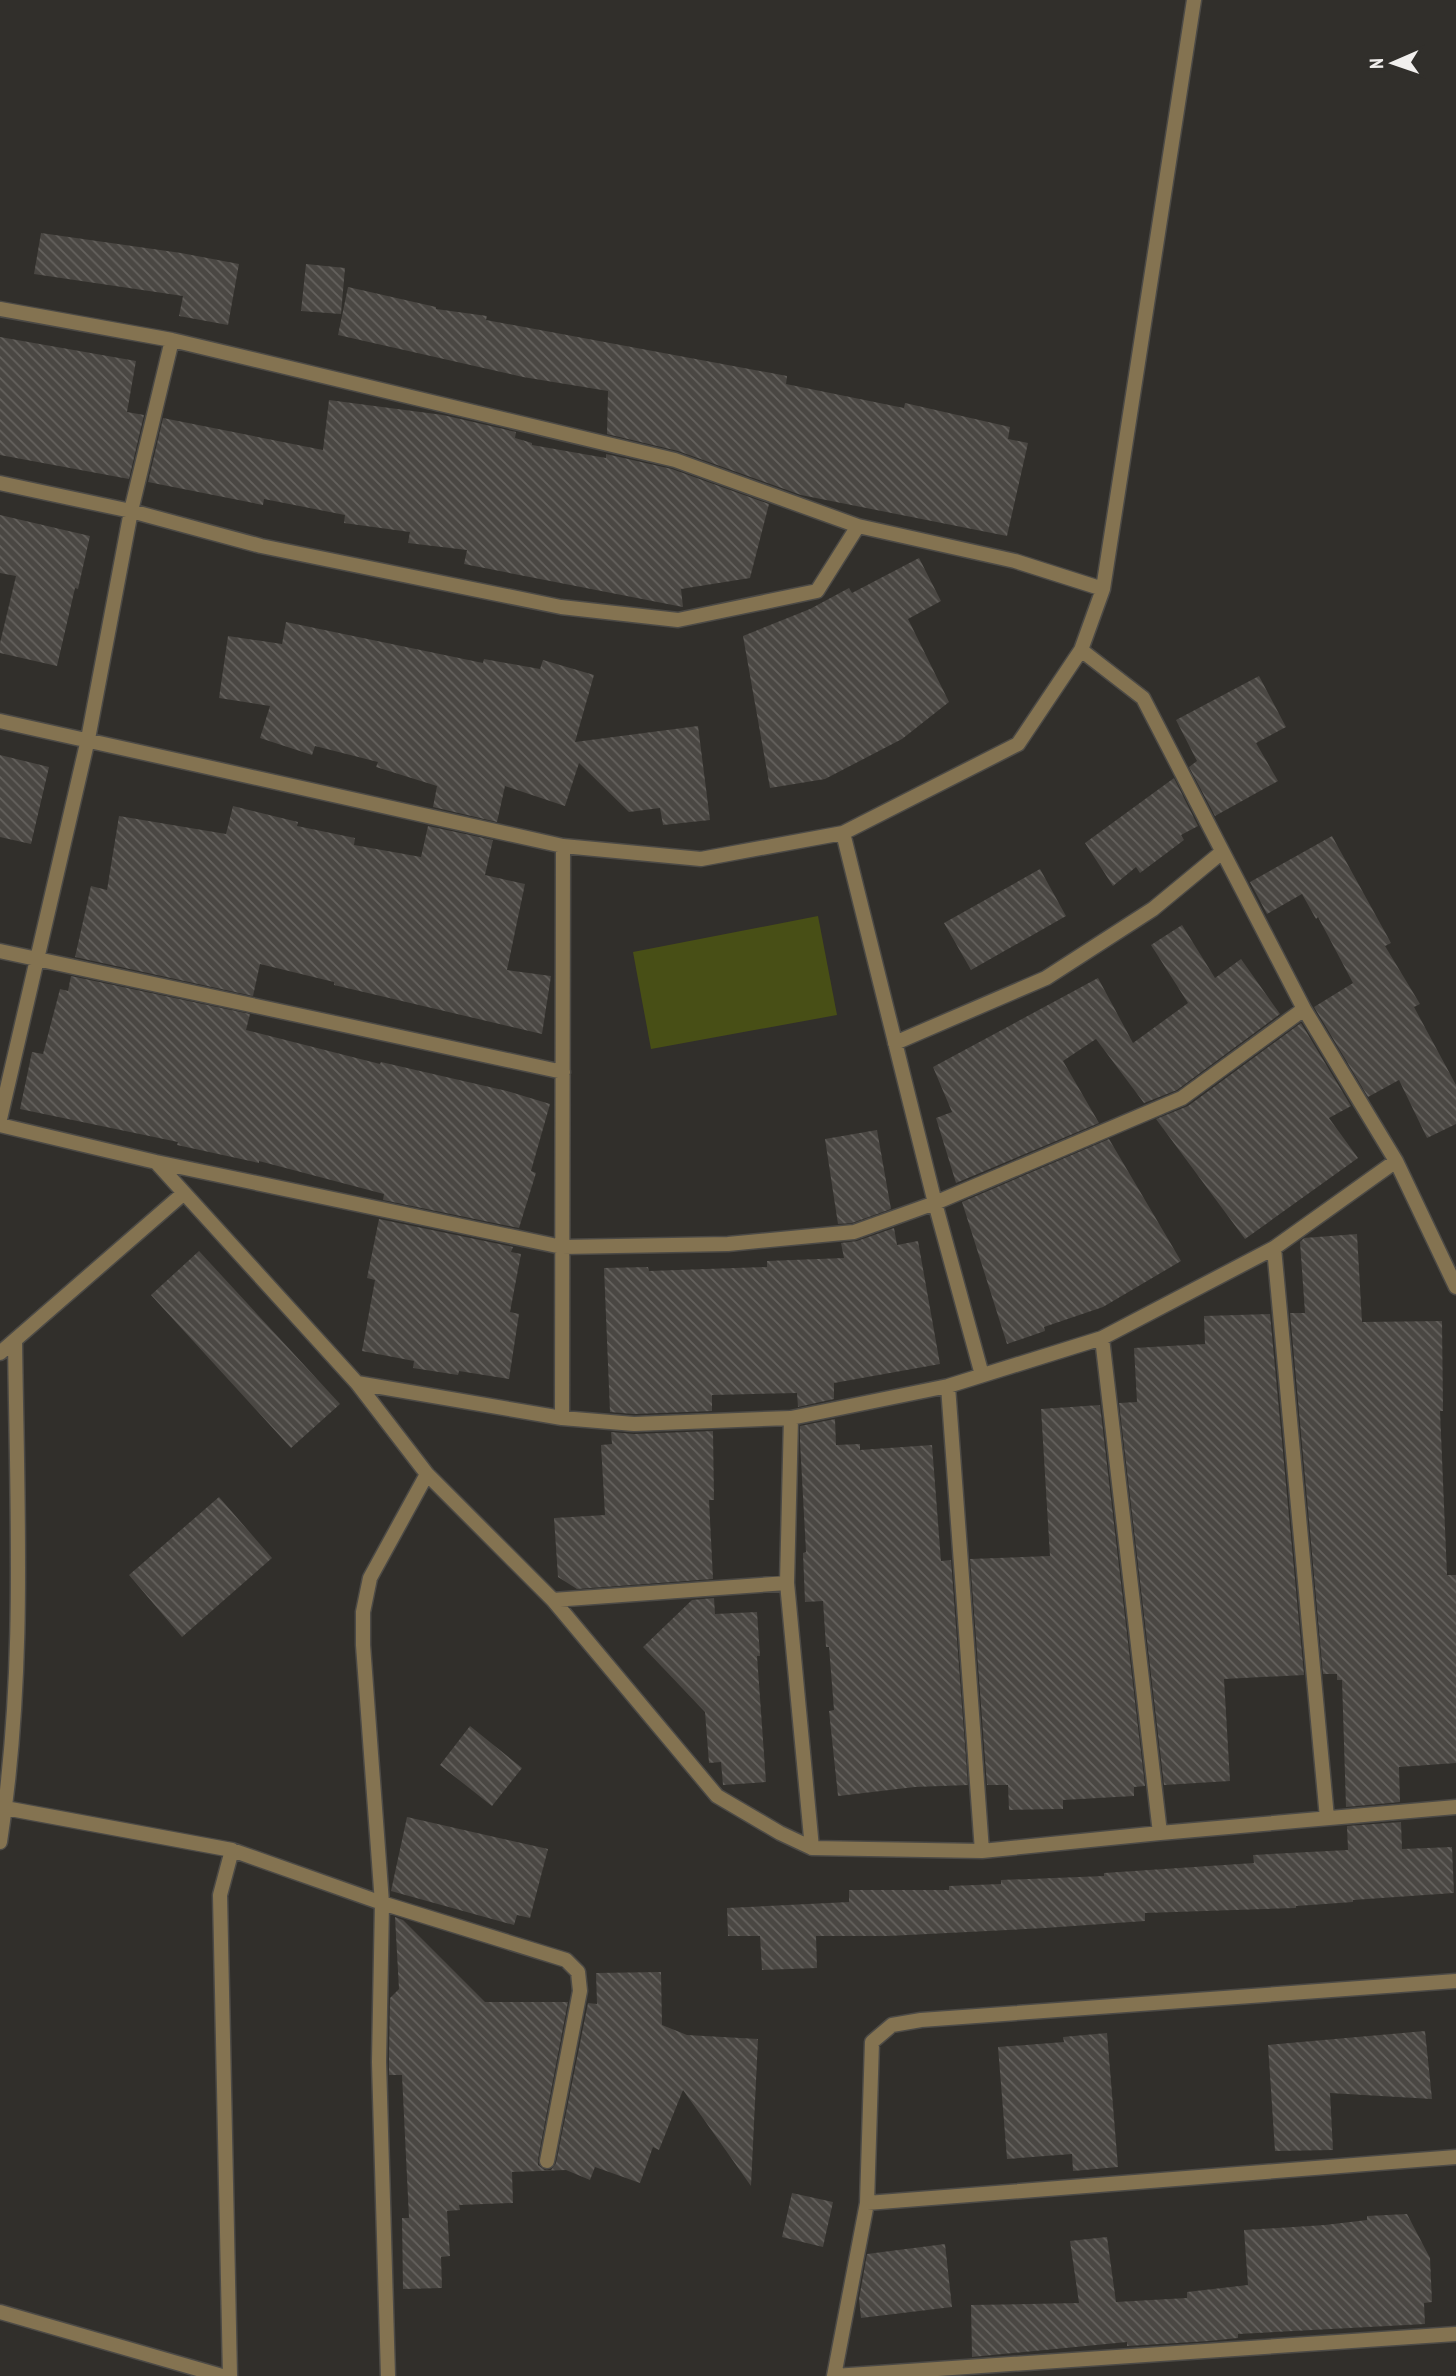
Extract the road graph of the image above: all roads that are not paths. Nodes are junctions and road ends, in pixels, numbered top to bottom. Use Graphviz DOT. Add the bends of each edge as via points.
graph roads {
  1 [pos="1194,0"];
  2 [pos="0,309"];
  3 [pos="172,341"];
  4 [pos="0,483"];
  5 [pos="131,511"];
  6 [pos="858,526"];
  7 [pos="1103,589"];
  8 [pos="1081,650"];
  9 [pos="0,721"];
  10 [pos="88,739"];
  11 [pos="843,833"];
  12 [pos="563,846"];
  13 [pos="1222,852"];
  14 [pos="0,951"];
  15 [pos="37,958"];
  16 [pos="1304,1009"];
  17 [pos="895,1043"];
  18 [pos="563,1072"];
  19 [pos="0,1119"];
  20 [pos="0,1125"];
  21 [pos="1396,1161"];
  22 [pos="156,1162"];
  23 [pos="184,1193"];
  24 [pos="935,1203"];
  25 [pos="562,1247"];
  26 [pos="1274,1248"];
  27 [pos="1456,1287"];
  28 [pos="1102,1338"];
  29 [pos="15,1340"];
  30 [pos="0,1353"];
  31 [pos="982,1375"];
  32 [pos="357,1383"];
  33 [pos="948,1387"];
  34 [pos="562,1418"];
  35 [pos="791,1418"];
  36 [pos="427,1474"];
  37 [pos="787,1583"];
  38 [pos="553,1600"];
  39 [pos="1456,1807"];
  40 [pos="5,1808"];
  41 [pos="1327,1818"];
  42 [pos="1160,1833"];
  43 [pos="0,1842"];
  44 [pos="812,1848"];
  45 [pos="232,1850"];
  46 [pos="982,1852"];
  47 [pos="382,1903"];
  48 [pos="1456,1981"];
  49 [pos="1456,2157"];
  50 [pos="547,2161"];
  51 [pos="867,2203"];
  52 [pos="0,2312"];
  53 [pos="1456,2334"];
  54 [pos="222,2376"];
  55 [pos="230,2376"];
  56 [pos="388,2376"];
  57 [pos="834,2376"];
  1 -- 7 [label="street"];
  2 -- 3 [label="street"];
  3 -- 5 [label="street"];
  3 -- 6 [label="street" via="675,460"];
  4 -- 5 [label="street"];
  5 -- 6 [label="street" via="261,545 561,607 678,620 817,591"];
  5 -- 10 [label="street"];
  6 -- 7 [label="street" via="1016,561"];
  7 -- 8 [label="street"];
  8 -- 11 [label="street" via="1018,744"];
  8 -- 13 [label="street" via="1143,698"];
  9 -- 10 [label="street"];
  10 -- 12 [label="street"];
  10 -- 15 [label="street"];
  11 -- 12 [label="street" via="701,859"];
  11 -- 17 [label="street"];
  12 -- 18 [label="street"];
  13 -- 16 [label="street"];
  13 -- 17 [label="street" via="1153,909 1046,978"];
  14 -- 15 [label="street"];
  15 -- 18 [label="street"];
  15 -- 19 [label="street"];
  16 -- 21 [label="street"];
  16 -- 24 [label="street" via="1182,1098"];
  17 -- 24 [label="street"];
  18 -- 25 [label="street"];
  20 -- 22 [label="street"];
  21 -- 26 [label="street"];
  21 -- 27 [label="street"];
  22 -- 23 [label="street"];
  22 -- 25 [label="street"];
  23 -- 29 [label="street"];
  23 -- 32 [label="street"];
  24 -- 25 [label="street" via="854,1231 728,1244"];
  24 -- 31 [label="street"];
  25 -- 34 [label="street"];
  26 -- 28 [label="street"];
  26 -- 41 [label="street"];
  28 -- 31 [label="street"];
  28 -- 42 [label="street"];
  29 -- 30 [label="street"];
  29 -- 40 [label="street" via="18,1650"];
  31 -- 33 [label="street"];
  32 -- 34 [label="street"];
  32 -- 36 [label="street"];
  33 -- 35 [label="street"];
  33 -- 46 [label="street"];
  34 -- 35 [label="street" via="634,1424"];
  35 -- 37 [label="street"];
  36 -- 38 [label="street"];
  36 -- 47 [label="street" via="370,1577 363,1612"];
  37 -- 38 [label="street"];
  37 -- 44 [label="street"];
  38 -- 44 [label="street" via="717,1796"];
  39 -- 41 [label="street"];
  40 -- 43 [label="street"];
  40 -- 45 [label="street"];
  41 -- 42 [label="street"];
  42 -- 46 [label="street"];
  44 -- 46 [label="street"];
  45 -- 47 [label="street"];
  45 -- 55 [label="street" via="220,1895"];
  47 -- 50 [label="street" via="566,1960 578,1972 580,1991"];
  47 -- 56 [label="street" via="379,2062"];
  48 -- 51 [label="street" via="892,2025 872,2042"];
  49 -- 51 [label="street"];
  51 -- 57 [label="street"];
  52 -- 54 [label="street"];
  53 -- 57 [label="street"];
}
